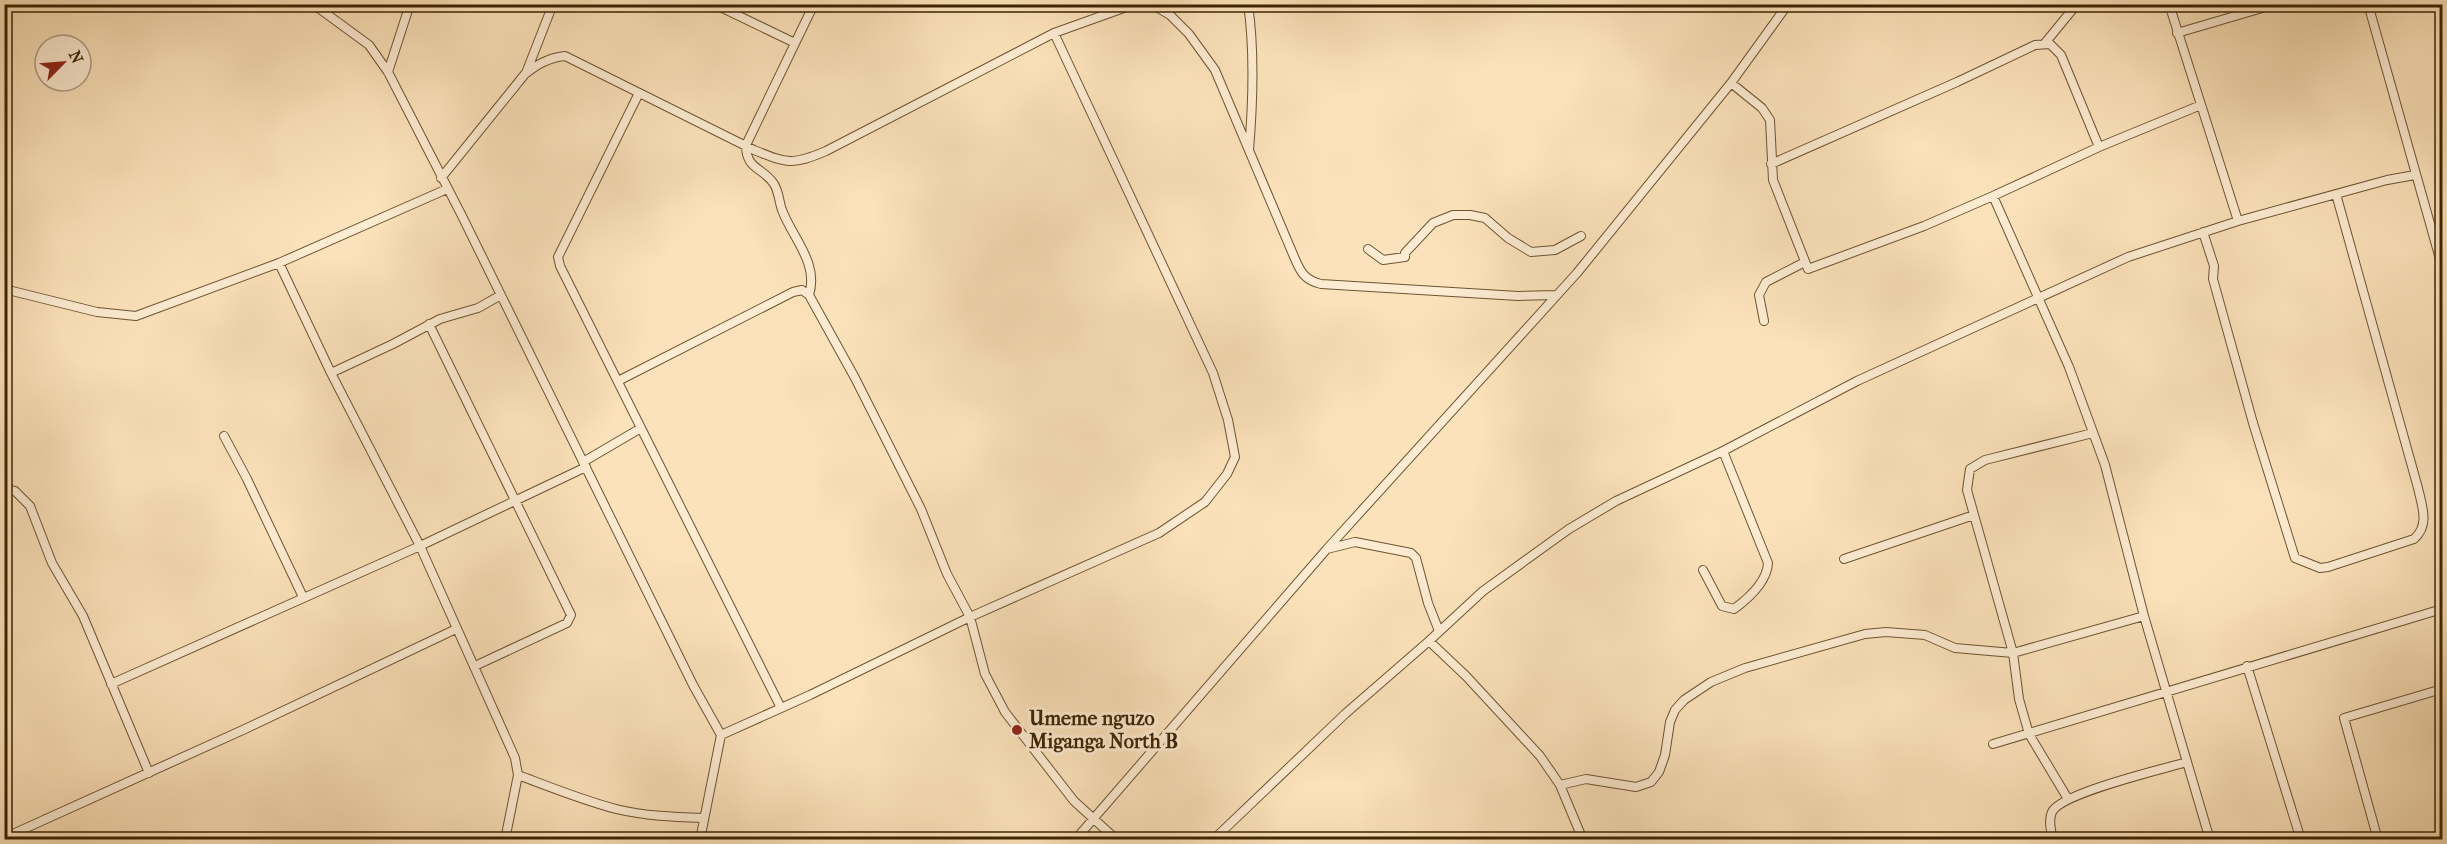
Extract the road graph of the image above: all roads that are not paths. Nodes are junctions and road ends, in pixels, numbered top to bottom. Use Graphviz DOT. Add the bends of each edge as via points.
graph roads {
  1 [pos="313,4"];
  2 [pos="410,4"];
  3 [pos="553,4"];
  4 [pos="714,4"];
  5 [pos="814,4"];
  6 [pos="1135,4"];
  7 [pos="1148,4"];
  8 [pos="1248,4"];
  9 [pos="1788,4"];
  10 [pos="2077,4"];
  11 [pos="2169,4"];
  12 [pos="2276,4"];
  13 [pos="2368,4"];
  14 [pos="1054,33"];
  15 [pos="2177,33"];
  16 [pos="2045,42"];
  17 [pos="795,44"];
  18 [pos="388,72"];
  19 [pos="525,74"];
  20 [pos="1731,83"];
  21 [pos="639,93"];
  22 [pos="2201,105"];
  23 [pos="746,145"];
  24 [pos="2099,147"];
  25 [pos="1249,151"];
  26 [pos="1771,164"];
  27 [pos="2415,175"];
  28 [pos="441,178"];
  29 [pos="447,189"];
  30 [pos="2336,194"];
  31 [pos="1993,196"];
  32 [pos="2238,221"];
  33 [pos="2203,232"];
  34 [pos="1581,236"];
  35 [pos="1368,249"];
  36 [pos="1805,262"];
  37 [pos="279,263"];
  38 [pos="2442,266"];
  39 [pos="4,289"];
  40 [pos="501,295"];
  41 [pos="1556,295"];
  42 [pos="809,296"];
  43 [pos="2038,298"];
  44 [pos="1764,321"];
  45 [pos="429,324"];
  46 [pos="331,373"];
  47 [pos="618,381"];
  48 [pos="641,428"];
  49 [pos="2093,433"];
  50 [pos="224,436"];
  51 [pos="1723,451"];
  52 [pos="585,465"];
  53 [pos="4,489"];
  54 [pos="515,499"];
  55 [pos="1974,515"];
  56 [pos="420,546"];
  57 [pos="1326,550"];
  58 [pos="1844,559"];
  59 [pos="1703,570"];
  60 [pos="303,597"];
  61 [pos="2442,609"];
  62 [pos="2144,616"];
  63 [pos="970,617"];
  64 [pos="456,629"];
  65 [pos="1439,631"];
  66 [pos="1429,641"];
  67 [pos="2013,653"];
  68 [pos="475,666"];
  69 [pos="2247,666"];
  70 [pos="111,684"];
  71 [pos="2442,689"];
  72 [pos="2165,691"];
  73 [pos="781,708"];
  74 [pos="2030,734"];
  75 [pos="721,735"];
  76 [pos="1993,744"];
  77 [pos="2187,762"];
  78 [pos="149,773"];
  79 [pos="518,775"];
  80 [pos="1560,785"];
  81 [pos="2068,799"];
  82 [pos="1092,817"];
  83 [pos="704,818"];
  84 [pos="4,838"];
  85 [pos="505,840"];
  86 [pos="700,840"];
  87 [pos="1075,840"];
  88 [pos="1117,840"];
  89 [pos="1213,840"];
  90 [pos="1583,840"];
  91 [pos="2053,840"];
  92 [pos="2210,840"];
  93 [pos="2301,840"];
  94 [pos="2378,840"];
  1 -- 18 [label="street" via="369,45"];
  2 -- 18 [label="street"];
  3 -- 19 [label="street"];
  4 -- 17 [label="street"];
  5 -- 17 [label="street"];
  6 -- 14 [label="street"];
  7 -- 25 [label="street" via="1170,15 1215,70"];
  8 -- 25 [label="street" via="1252,98"];
  9 -- 20 [label="street"];
  10 -- 16 [label="street"];
  11 -- 15 [label="street"];
  12 -- 15 [label="street"];
  13 -- 27 [label="street"];
  14 -- 23 [label="street" via="798,162 787,162"];
  14 -- 63 [label="street" via="1213,373 1235,457 1205,502 1159,533"];
  15 -- 22 [label="street"];
  16 -- 24 [label="street" via="2061,55"];
  16 -- 26 [label="street"];
  17 -- 23 [label="street"];
  18 -- 28 [label="street"];
  19 -- 21 [label="street" via="551,58 565,56"];
  19 -- 28 [label="street"];
  20 -- 26 [label="street" via="1768,115 1772,125"];
  20 -- 41 [label="street"];
  21 -- 23 [label="street"];
  21 -- 47 [label="street" via="558,257 570,289"];
  22 -- 24 [label="street"];
  22 -- 32 [label="street"];
  23 -- 42 [label="street" via="749,161 775,187 782,210 805,254 812,273"];
  24 -- 31 [label="street"];
  25 -- 41 [label="street" via="1294,259 1310,281"];
  26 -- 36 [label="street" via="1777,191"];
  27 -- 30 [label="street"];
  27 -- 38 [label="street"];
  28 -- 29 [label="street"];
  29 -- 37 [label="street"];
  29 -- 40 [label="street"];
  30 -- 32 [label="street"];
  30 -- 33 [label="street" via="2424,519 2414,539 2328,567 2295,558 2250,412"];
  31 -- 36 [label="street" via="1808,269"];
  31 -- 43 [label="street"];
  32 -- 33 [label="street"];
  33 -- 43 [label="street" via="2128,257"];
  34 -- 35 [label="street" via="1555,250 1531,252 1485,218 1453,215 1433,223 1405,257 1383,260"];
  36 -- 44 [label="street" via="1766,282 1759,299"];
  37 -- 39 [label="street" via="136,316 97,312"];
  37 -- 46 [label="street"];
  40 -- 45 [label="street" via="478,308"];
  40 -- 52 [label="street"];
  41 -- 57 [label="street"];
  42 -- 47 [label="street" via="802,290 793,292"];
  42 -- 63 [label="street" via="921,509 947,574"];
  43 -- 49 [label="street"];
  43 -- 51 [label="street" via="1857,381"];
  45 -- 46 [label="street"];
  45 -- 54 [label="street"];
  46 -- 56 [label="street"];
  47 -- 48 [label="street"];
  48 -- 52 [label="street"];
  48 -- 73 [label="street"];
  49 -- 55 [label="street" via="1986,460 1970,469 1967,490"];
  49 -- 62 [label="street"];
  50 -- 60 [label="street"];
  51 -- 59 [label="street" via="1768,563 1767,573 1734,609 1722,606"];
  51 -- 65 [label="street" via="1616,501 1569,529 1483,591"];
  52 -- 54 [label="street"];
  52 -- 75 [label="street"];
  53 -- 70 [label="street" via="15,491 30,506 52,563 83,616"];
  54 -- 56 [label="street"];
  54 -- 68 [label="street" via="571,618"];
  55 -- 58 [label="street"];
  55 -- 67 [label="street"];
  56 -- 60 [label="street"];
  56 -- 64 [label="street"];
  57 -- 65 [label="street" via="1355,542 1411,552"];
  57 -- 82 [label="street"];
  60 -- 70 [label="street"];
  61 -- 69 [label="street"];
  62 -- 67 [label="street"];
  62 -- 72 [label="street"];
  63 -- 73 [label="street"];
  63 -- 82 [label="street" via="985,674 1005,712 1074,801"];
  64 -- 68 [label="street"];
  64 -- 78 [label="street"];
  65 -- 66 [label="street"];
  66 -- 80 [label="street" via="1515,728"];
  66 -- 89 [label="street" via="1345,714"];
  67 -- 74 [label="street" via="2019,699"];
  67 -- 80 [label="street" via="1955,648 1925,635 1886,632 1804,650 1711,682 1684,700 1670,722 1659,772 1643,786 1586,779"];
  68 -- 79 [label="street" via="515,758"];
  69 -- 72 [label="street"];
  69 -- 93 [label="street"];
  70 -- 78 [label="street"];
  71 -- 94 [label="street" via="2344,718"];
  72 -- 74 [label="street"];
  72 -- 77 [label="street"];
  73 -- 75 [label="street"];
  74 -- 76 [label="street"];
  74 -- 81 [label="street"];
  75 -- 83 [label="street"];
  77 -- 81 [label="street"];
  77 -- 92 [label="street"];
  78 -- 84 [label="street"];
  79 -- 83 [label="street" via="616,809"];
  79 -- 85 [label="street"];
  80 -- 90 [label="street"];
  81 -- 91 [label="street" via="2051,812"];
  82 -- 87 [label="street"];
  82 -- 88 [label="street"];
  83 -- 86 [label="street"];
}
